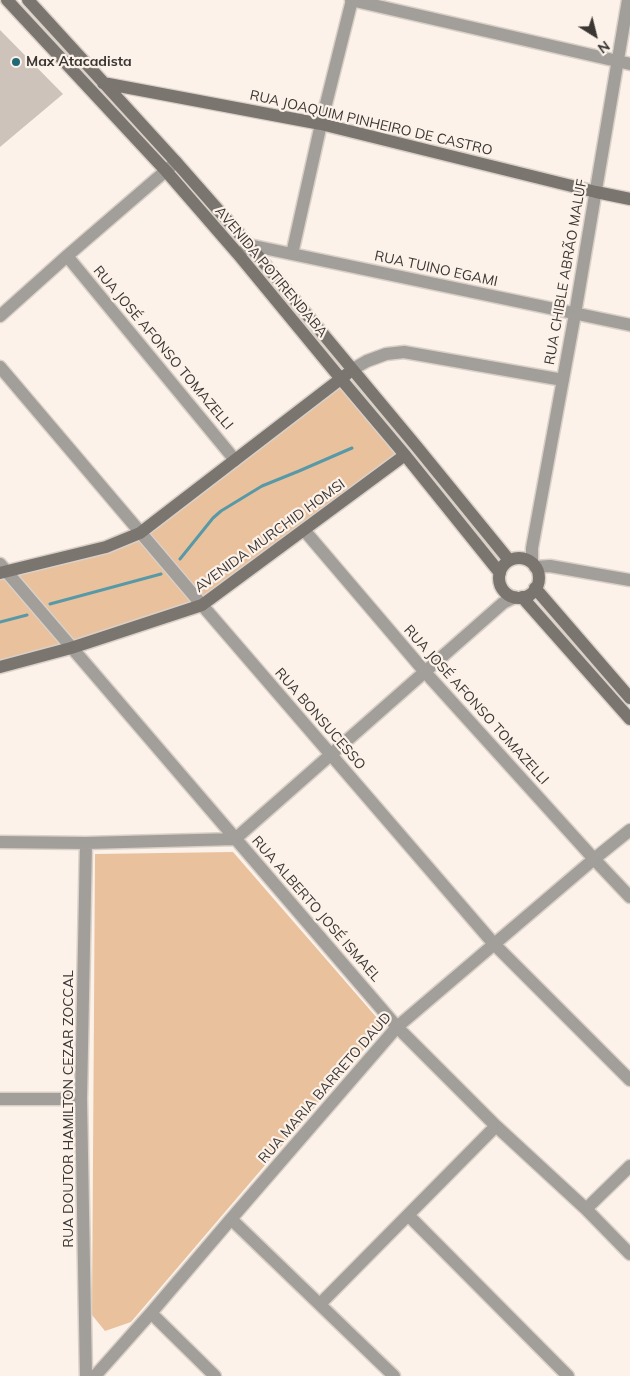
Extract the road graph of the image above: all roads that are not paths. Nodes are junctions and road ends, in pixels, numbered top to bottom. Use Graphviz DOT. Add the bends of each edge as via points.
graph roads {
  1 [pos="7,0"];
  2 [pos="28,0"];
  3 [pos="351,0"];
  4 [pos="628,0"];
  5 [pos="624,62"];
  6 [pos="80,78"];
  7 [pos="104,83"];
  8 [pos="321,124"];
  9 [pos="176,162"];
  10 [pos="166,171"];
  11 [pos="596,192"];
  12 [pos="630,199"];
  13 [pos="249,245"];
  14 [pos="238,254"];
  15 [pos="292,254"];
  16 [pos="67,256"];
  17 [pos="575,314"];
  18 [pos="0,316"];
  19 [pos="630,325"];
  20 [pos="0,367"];
  21 [pos="353,370"];
  22 [pos="341,379"];
  23 [pos="563,380"];
  24 [pos="405,455"];
  25 [pos="235,460"];
  26 [pos="304,530"];
  27 [pos="140,533"];
  28 [pos="2,569"];
  29 [pos="529,569"];
  30 [pos="500,573"];
  31 [pos="630,580"];
  32 [pos="511,597"];
  33 [pos="202,605"];
  34 [pos="71,648"];
  35 [pos="0,667"];
  36 [pos="425,672"];
  37 [pos="630,698"];
  38 [pos="630,719"];
  39 [pos="331,755"];
  40 [pos="630,830"];
  41 [pos="235,839"];
  42 [pos="0,842"];
  43 [pos="86,843"];
  44 [pos="594,859"];
  45 [pos="630,897"];
  46 [pos="494,944"];
  47 [pos="397,1027"];
  48 [pos="630,1080"];
  49 [pos="0,1099"];
  50 [pos="81,1099"];
  51 [pos="496,1126"];
  52 [pos="630,1166"];
  53 [pos="586,1209"];
  54 [pos="408,1215"];
  55 [pos="231,1219"];
  56 [pos="630,1254"];
  57 [pos="320,1304"];
  58 [pos="151,1313"];
  59 [pos="86,1376"];
  60 [pos="95,1376"];
  61 [pos="215,1376"];
  62 [pos="394,1376"];
  63 [pos="568,1376"];
  1 -- 6 [label="main road, AVENIDA POTIRENDABA"];
  2 -- 7 [label="main road, AVENIDA POTIRENDABA"];
  3 -- 5 [label="street"];
  3 -- 8 [label="street"];
  4 -- 5 [label="street, RUA CHIBLE ABRÃO MALUF"];
  5 -- 11 [label="street, RUA CHIBLE ABRÃO MALUF"];
  6 -- 7 [label="main road, RUA JOAQUIM PINHEIRO DE CASTRO"];
  6 -- 10 [label="main road, AVENIDA POTIRENDABA"];
  7 -- 8 [label="main road, RUA JOAQUIM PINHEIRO DE CASTRO"];
  7 -- 9 [label="main road, AVENIDA POTIRENDABA"];
  8 -- 11 [label="main road, RUA JOAQUIM PINHEIRO DE CASTRO"];
  8 -- 15 [label="street"];
  9 -- 10 [label="street"];
  9 -- 13 [label="main road, AVENIDA POTIRENDABA"];
  10 -- 14 [label="main road, AVENIDA POTIRENDABA"];
  10 -- 16 [label="street"];
  11 -- 12 [label="main road, RUA JOAQUIM PINHEIRO DE CASTRO"];
  11 -- 17 [label="street, RUA CHIBLE ABRÃO MALUF"];
  13 -- 14 [label="street"];
  13 -- 15 [label="street, RUA TUINO EGAMI"];
  13 -- 21 [label="main road, AVENIDA POTIRENDABA"];
  14 -- 22 [label="main road, AVENIDA POTIRENDABA"];
  15 -- 17 [label="street, RUA TUINO EGAMI"];
  16 -- 18 [label="street"];
  16 -- 25 [label="street, RUA JOSÉ AFONSO TOMAZELLI"];
  17 -- 19 [label="street, RUA TUINO EGAMI"];
  17 -- 23 [label="street, RUA CHIBLE ABRÃO MALUF"];
  20 -- 27 [label="street, RUA BONSUCESSO"];
  21 -- 22 [label="main road"];
  21 -- 23 [label="street" via="386,354 404,352"];
  21 -- 29 [label="main road, AVENIDA POTIRENDABA"];
  22 -- 24 [label="main road, AVENIDA POTIRENDABA"];
  22 -- 25 [label="main road"];
  23 -- 29 [label="street, RUA CHIBLE ABRÃO MALUF"];
  24 -- 26 [label="main road, AVENIDA MURCHID HOMSI"];
  24 -- 30 [label="main road, AVENIDA POTIRENDABA"];
  25 -- 27 [label="main road"];
  26 -- 33 [label="main road, AVENIDA MURCHID HOMSI"];
  26 -- 36 [label="street, RUA JOSÉ AFONSO TOMAZELLI"];
  27 -- 28 [label="main road" via="106,547"];
  27 -- 33 [label="street, RUA BONSUCESSO"];
  28 -- 34 [label="street, RUA ALBERTO JOSÉ ISMAEL"];
  29 -- 30 [label="main road" via="503,566"];
  29 -- 31 [label="street" via="550,566"];
  29 -- 32 [label="main road" via="527,595"];
  29 -- 37 [label="main road, AVENIDA POTIRENDABA"];
  30 -- 32 [label="main road" via="500,583"];
  32 -- 36 [label="street"];
  32 -- 38 [label="main road"];
  33 -- 34 [label="main road, AVENIDA MURCHID HOMSI"];
  33 -- 39 [label="street, RUA BONSUCESSO"];
  34 -- 35 [label="main road, AVENIDA MURCHID HOMSI"];
  34 -- 41 [label="street, RUA ALBERTO JOSÉ ISMAEL"];
  36 -- 39 [label="street"];
  36 -- 44 [label="street, RUA JOSÉ AFONSO TOMAZELLI"];
  39 -- 41 [label="street"];
  39 -- 46 [label="street, RUA BONSUCESSO"];
  40 -- 44 [label="street, RUA MARIA BARRETO DAUD"];
  41 -- 43 [label="street"];
  41 -- 47 [label="street, RUA ALBERTO JOSÉ ISMAEL"];
  42 -- 43 [label="street"];
  43 -- 50 [label="street, RUA DOUTOR HAMILTON CEZAR ZOCCAL"];
  44 -- 45 [label="street, RUA JOSÉ AFONSO TOMAZELLI"];
  44 -- 46 [label="street, RUA MARIA BARRETO DAUD"];
  46 -- 47 [label="street, RUA MARIA BARRETO DAUD"];
  46 -- 48 [label="street, RUA BONSUCESSO"];
  47 -- 51 [label="street, RUA ALBERTO JOSÉ ISMAEL"];
  47 -- 55 [label="street, RUA MARIA BARRETO DAUD"];
  49 -- 50 [label="street"];
  50 -- 59 [label="street, RUA DOUTOR HAMILTON CEZAR ZOCCAL"];
  51 -- 53 [label="street, RUA ALBERTO JOSÉ ISMAEL"];
  51 -- 54 [label="street"];
  52 -- 53 [label="street"];
  53 -- 56 [label="street, RUA ALBERTO JOSÉ ISMAEL"];
  54 -- 57 [label="street"];
  54 -- 63 [label="street"];
  55 -- 57 [label="street"];
  55 -- 58 [label="street, RUA MARIA BARRETO DAUD"];
  57 -- 62 [label="street"];
  58 -- 60 [label="street, RUA MARIA BARRETO DAUD"];
  58 -- 61 [label="street"];
}
